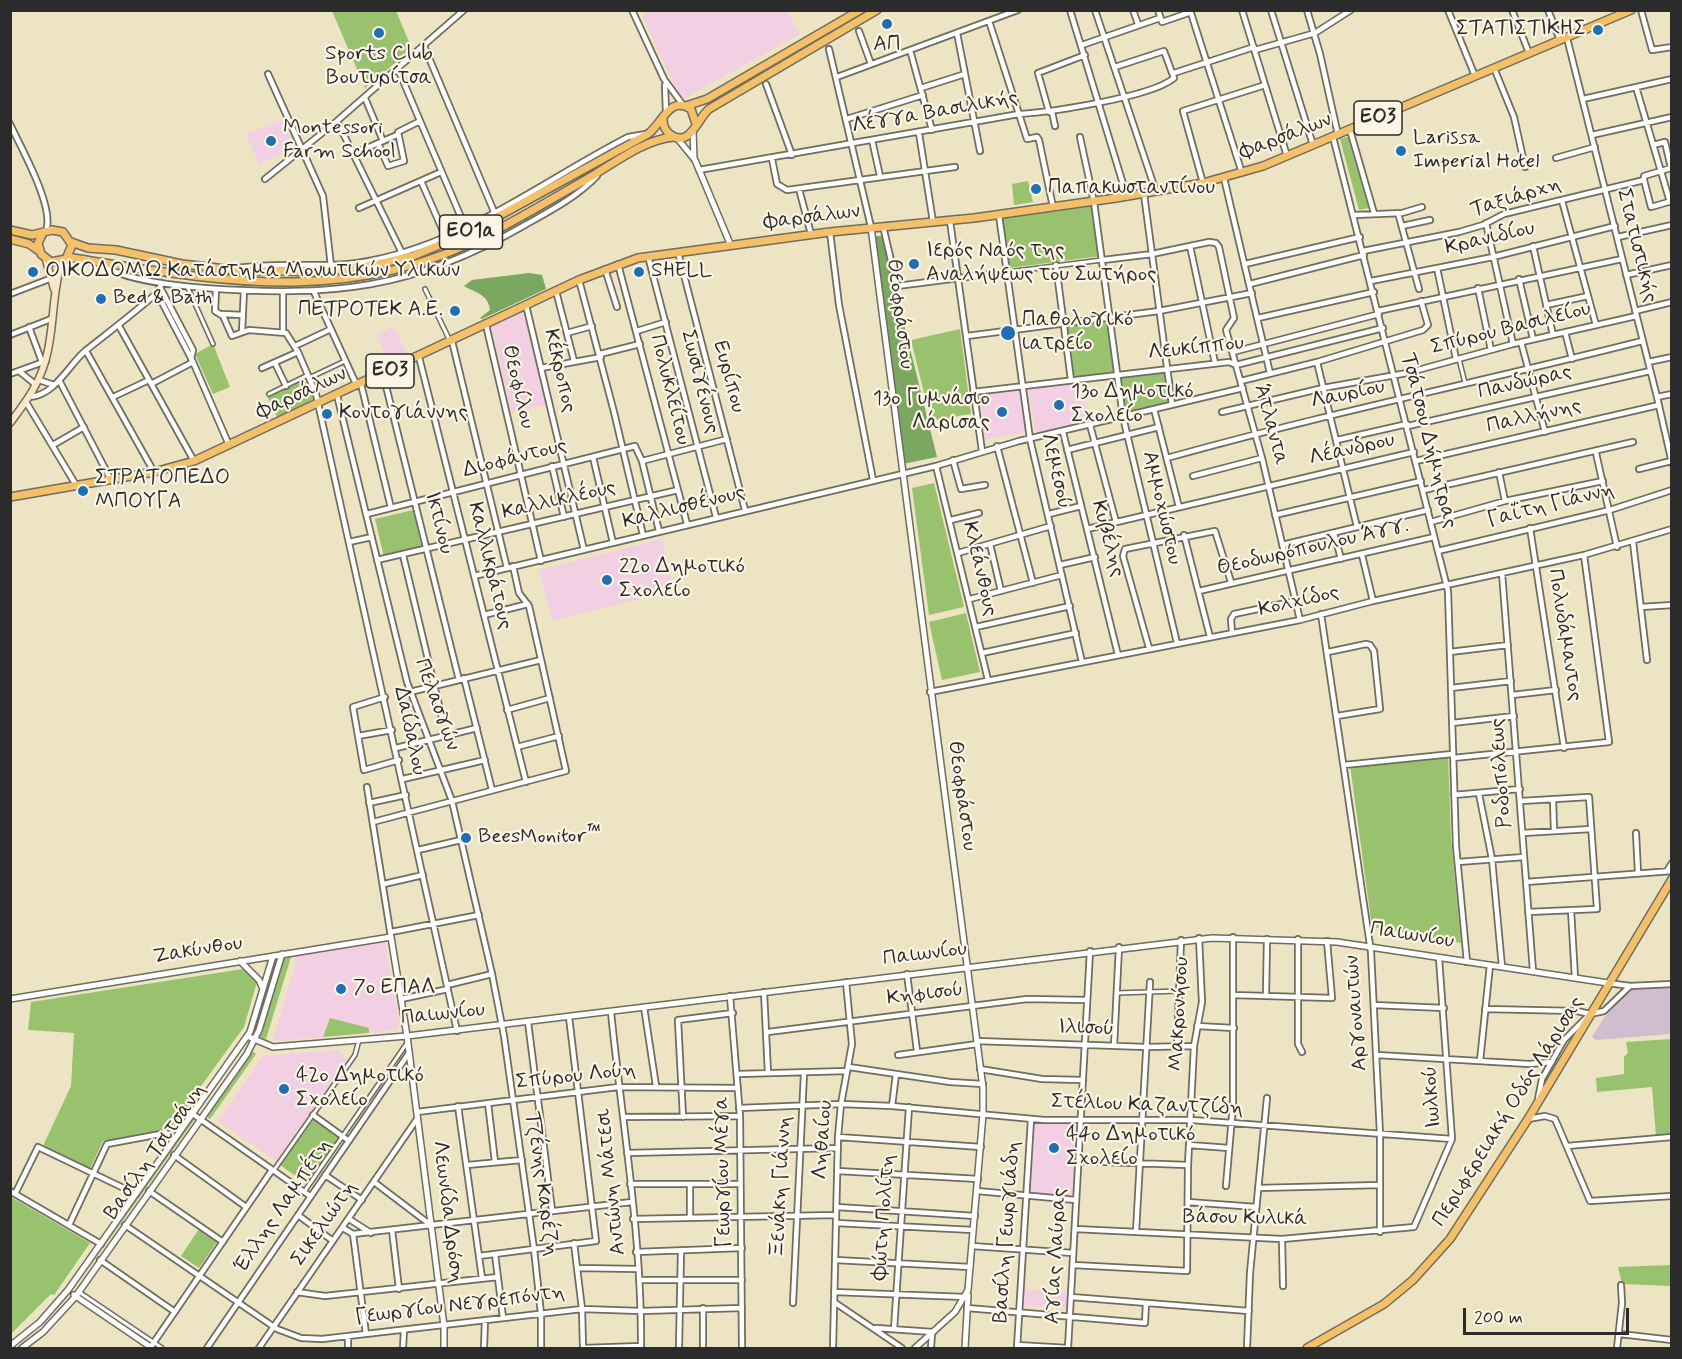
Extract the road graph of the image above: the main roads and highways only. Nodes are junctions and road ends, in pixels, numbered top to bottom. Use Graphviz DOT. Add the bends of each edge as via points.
graph roads {
  1 [pos="860,10"];
  2 [pos="878,10"];
  3 [pos="1630,11"];
  4 [pos="684,105"];
  5 [pos="665,114"];
  6 [pos="695,128"];
  7 [pos="675,137"];
  8 [pos="10,230"];
  9 [pos="45,232"];
  10 [pos="10,239"];
  11 [pos="71,242"];
  12 [pos="39,251"];
  13 [pos="65,259"];
  14 [pos="46,260"];
  15 [pos="54,292"];
  16 [pos="10,423"];
  17 [pos="10,497"];
  18 [pos="1671,879"];
  19 [pos="1307,1348"];
  1 -- 4 [label="main road, ΕΟ1α" via="702,102"];
  2 -- 6 [label="main road, ΕΟ1α" via="713,106"];
  3 -- 17 [label="main road, Φαρσάλων / ΕΟ3" via="1336,136 1224,178 1127,197 950,221 811,234 648,256 618,264 194,462"];
  4 -- 5 [label="main road, ΕΟ1α" via="673,106"];
  4 -- 6 [label="main road" via="694,113"];
  5 -- 7 [label="main road" via="664,126"];
  5 -- 11 [label="main road, ΕΟ1α" via="648,134 477,229 413,256 335,271 228,270"];
  6 -- 7 [label="main road, ΕΟ1α" via="686,137"];
  7 -- 13 [label="main road, ΕΟ1α" via="650,143 473,242 416,266 376,276 335,282 254,281"];
  8 -- 9 [label="main road"];
  9 -- 11 [label="main road, ΕΟ1α" via="58,230 67,234"];
  9 -- 12 [label="main road" via="39,239"];
  10 -- 12 [label="main road"];
  11 -- 13 [label="main road"];
  12 -- 14 [label="main road"];
  13 -- 14 [label="main road, ΕΟ1α"];
  13 -- 15 [label="main road"];
  14 -- 15 [label="main road"];
  15 -- 16 [label="main road" via="37,383"];
  18 -- 19 [label="main road, Περιφερειακή Οδός Λάρισας" via="1465,1218 1429,1263 1378,1308"];
}
